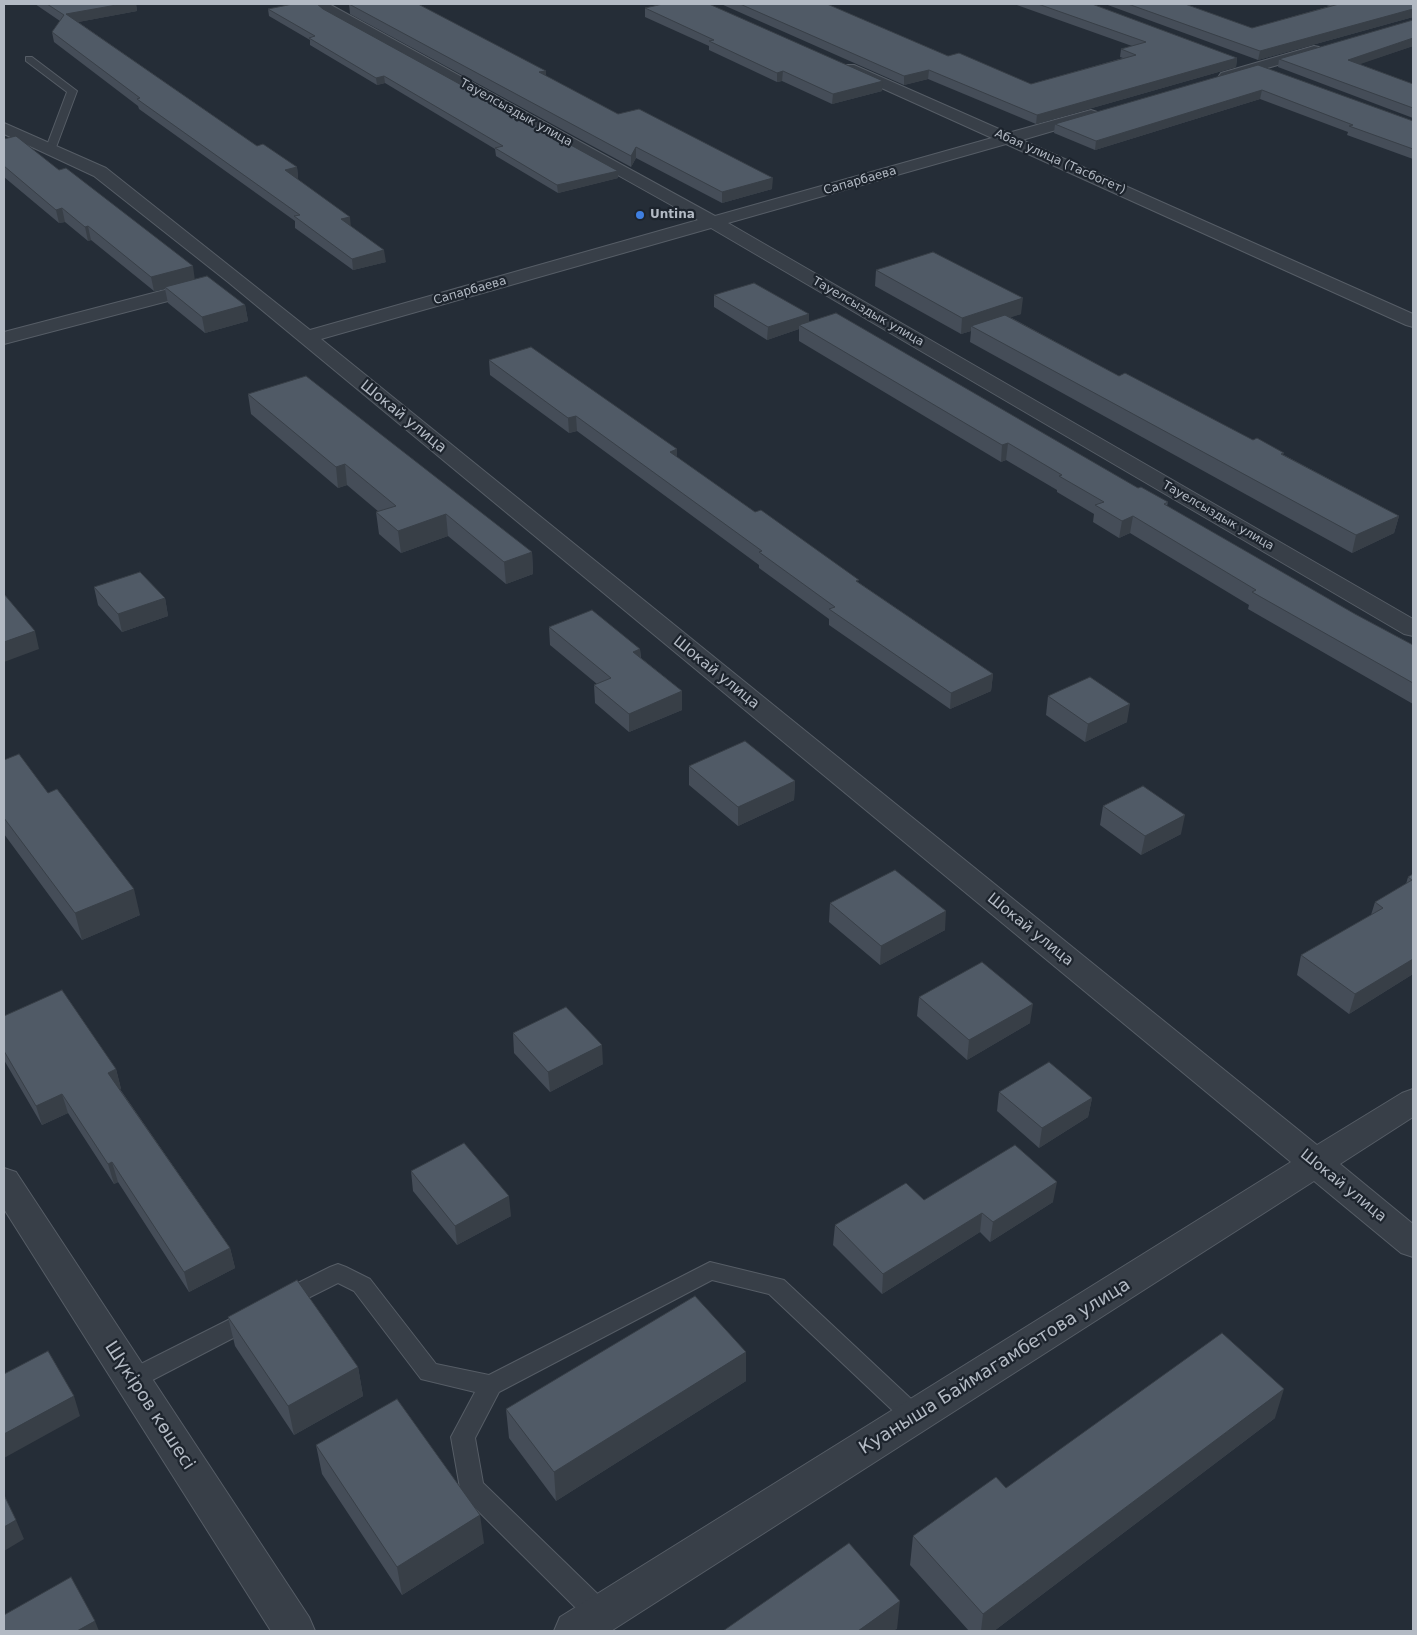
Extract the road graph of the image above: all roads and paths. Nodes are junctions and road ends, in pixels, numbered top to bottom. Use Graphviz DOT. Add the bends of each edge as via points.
graph roads {
  1 [pos="324,7"];
  2 [pos="354,7"];
  3 [pos="1331,46"];
  4 [pos="1230,57"];
  5 [pos="29,59"];
  6 [pos="831,60"];
  7 [pos="1257,67"];
  8 [pos="1285,77"];
  9 [pos="1209,81"];
  10 [pos="1104,111"];
  11 [pos="4,128"];
  12 [pos="1008,139"];
  13 [pos="51,148"];
  14 [pos="714,222"];
  15 [pos="235,278"];
  16 [pos="1413,321"];
  17 [pos="306,337"];
  18 [pos="4,338"];
  19 [pos="1413,630"];
  20 [pos="1413,1101"];
  21 [pos="1316,1164"];
  22 [pos="4,1181"];
  23 [pos="1413,1243"];
  24 [pos="131,1380"];
  25 [pos="491,1385"];
  26 [pos="915,1417"];
  27 [pos="588,1623"];
  28 [pos="294,1631"];
  1 -- 2 [label="street"];
  1 -- 14 [label="street, Тауелсыздык улица"];
  3 -- 7 [label="street"];
  4 -- 7 [label="street"];
  5 -- 13 [label="lane" via="72,91"];
  6 -- 12 [label="street, Абая улица (Тасбогет)"];
  7 -- 8 [label="street"];
  7 -- 9 [label="street"];
  10 -- 12 [label="street, Сапарбаева"];
  11 -- 13 [label="street, Шокай улица"];
  12 -- 14 [label="street, Сапарбаева"];
  12 -- 16 [label="street, Абая улица (Тасбогет)"];
  13 -- 15 [label="street, Шокай улица" via="100,172"];
  14 -- 17 [label="street, Сапарбаева"];
  14 -- 19 [label="street, Тауелсыздык улица"];
  15 -- 17 [label="street, Шокай улица"];
  15 -- 18 [label="street"];
  17 -- 21 [label="street, Шокай улица"];
  20 -- 21 [label="street, Куаныша Баймагамбетова улица"];
  21 -- 23 [label="street, Шокай улица"];
  21 -- 26 [label="street, Куаныша Баймагамбетова улица"];
  22 -- 24 [label="street, Шүкіров көшесі"];
  24 -- 25 [label="lane" via="338,1273 362,1286 429,1372"];
  24 -- 28 [label="street, Шүкіров көшесі"];
  25 -- 26 [label="lane" via="710,1271 776,1286"];
  25 -- 27 [label="lane" via="463,1437 472,1488"];
  26 -- 27 [label="street, Куаныша Баймагамбетова улица"];
}
